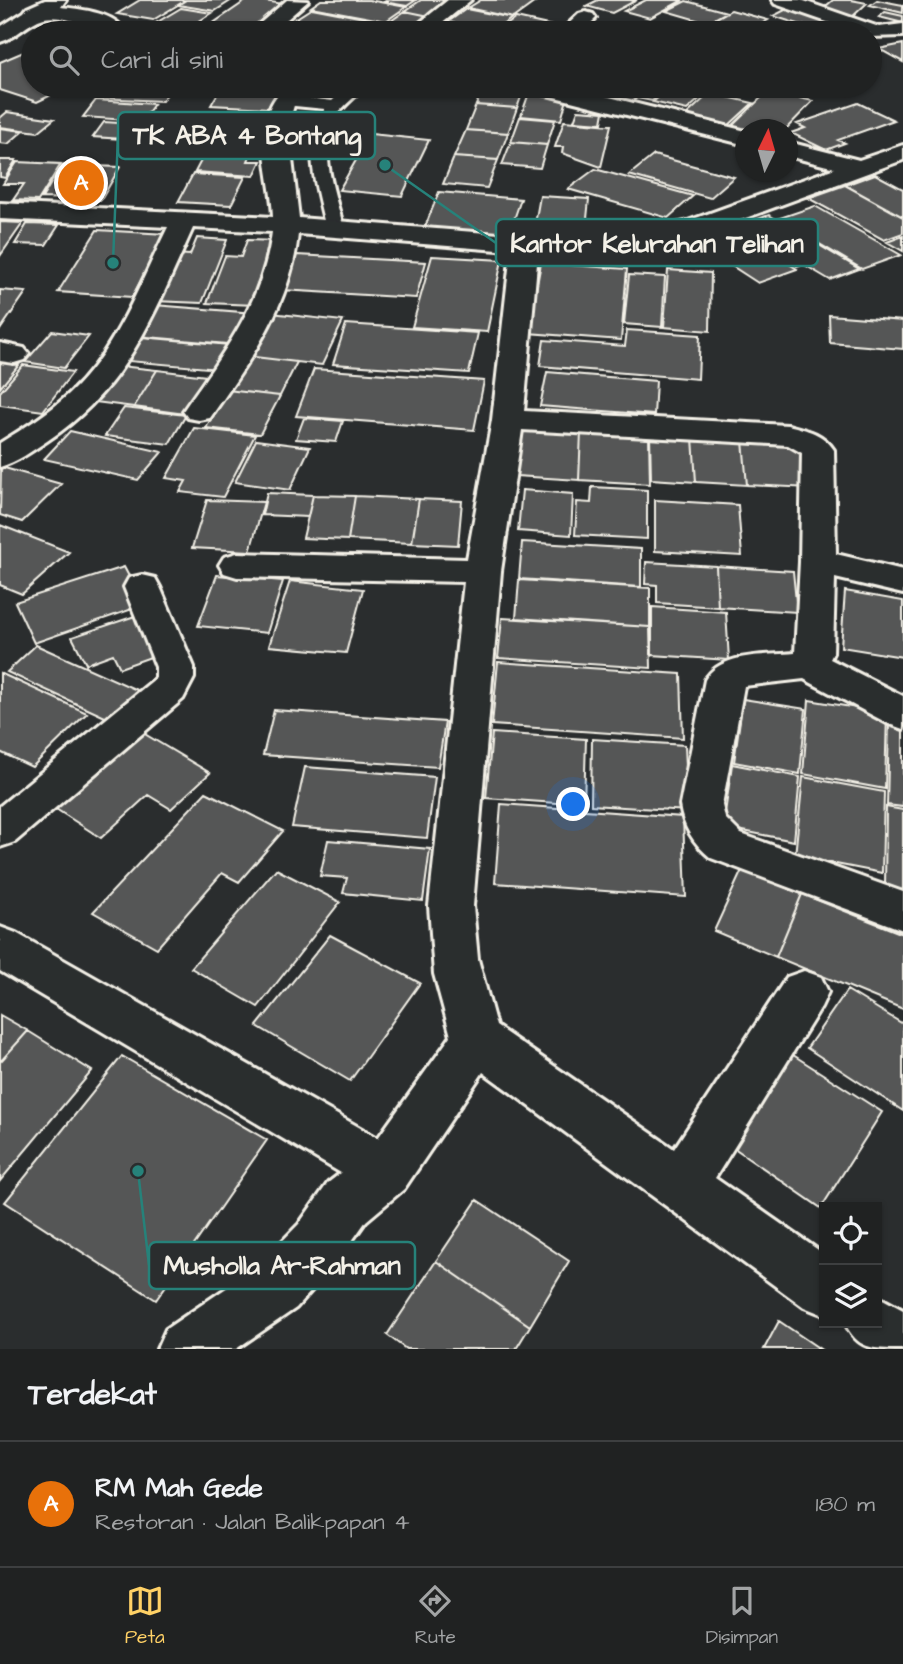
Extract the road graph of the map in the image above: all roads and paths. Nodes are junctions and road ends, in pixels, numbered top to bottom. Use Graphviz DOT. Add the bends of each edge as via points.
graph roads {
  1 [pos="58,0"];
  2 [pos="461,0"];
  3 [pos="782,0"];
  4 [pos="293,1"];
  5 [pos="34,12"];
  6 [pos="586,18"];
  7 [pos="21,21"];
  8 [pos="21,21"];
  9 [pos="101,21"];
  10 [pos="272,21"];
  11 [pos="433,21"];
  12 [pos="583,21"];
  13 [pos="843,21"];
  14 [pos="903,30"];
  15 [pos="882,33"];
  16 [pos="0,36"];
  17 [pos="290,98"];
  18 [pos="309,98"];
  19 [pos="343,98"];
  20 [pos="587,98"];
  21 [pos="335,106"];
  22 [pos="735,135"];
  23 [pos="798,152"];
  24 [pos="903,152"];
  25 [pos="860,167"];
  26 [pos="0,211"];
  27 [pos="184,220"];
  28 [pos="286,225"];
  29 [pos="335,229"];
  30 [pos="525,244"];
  31 [pos="199,411"];
  32 [pos="508,420"];
  33 [pos="0,457"];
  34 [pos="818,562"];
  35 [pos="237,565"];
  36 [pos="483,571"];
  37 [pos="903,582"];
  38 [pos="142,587"];
  39 [pos="808,664"];
  40 [pos="903,714"];
  41 [pos="0,830"];
  42 [pos="903,911"];
  43 [pos="0,947"];
  44 [pos="804,992"];
  45 [pos="477,1040"];
  46 [pos="386,1171"];
  47 [pos="682,1184"];
  48 [pos="819,1283"];
  49 [pos="880,1328"];
  50 [pos="903,1345"];
  51 [pos="186,1349"];
  1 -- 5 [label="street"];
  2 -- 11 [label="street"];
  3 -- 13 [label="street"];
  4 -- 10 [label="street"];
  5 -- 7 [label="street"];
  5 -- 9 [label="street" via="91,16"];
  6 -- 12 [label="street"];
  8 -- 16 [label="street"];
  14 -- 15 [label="street"];
  17 -- 28 [label="street" via="279,114 277,131"];
  18 -- 21 [label="lane"];
  19 -- 21 [label="lane"];
  20 -- 22 [label="street"];
  21 -- 29 [label="lane" via="321,131 323,176"];
  23 -- 25 [label="street"];
  24 -- 25 [label="street"];
  25 -- 30 [label="street" via="659,237 624,244"];
  26 -- 27 [label="street"];
  27 -- 28 [label="street"];
  27 -- 33 [label="street" via="138,315 90,391 61,417"];
  28 -- 29 [label="street"];
  28 -- 31 [label="street" via="268,304"];
  29 -- 30 [label="street"];
  30 -- 32 [label="street"];
  32 -- 34 [label="street" via="804,439 820,456"];
  32 -- 36 [label="street"];
  34 -- 37 [label="street"];
  34 -- 39 [label="street" via="814,653"];
  35 -- 36 [label="street"];
  36 -- 45 [label="street" via="451,906 458,986"];
  38 -- 41 [label="street" via="175,667 169,689"];
  39 -- 40 [label="street"];
  39 -- 42 [label="street" via="735,673 724,680 701,805 703,820 726,846"];
  43 -- 46 [label="street"];
  44 -- 47 [label="street"];
  45 -- 46 [label="street"];
  45 -- 47 [label="street"];
  46 -- 51 [label="street" via="347,1202 276,1288"];
  47 -- 48 [label="street"];
  49 -- 50 [label="street"];
}
